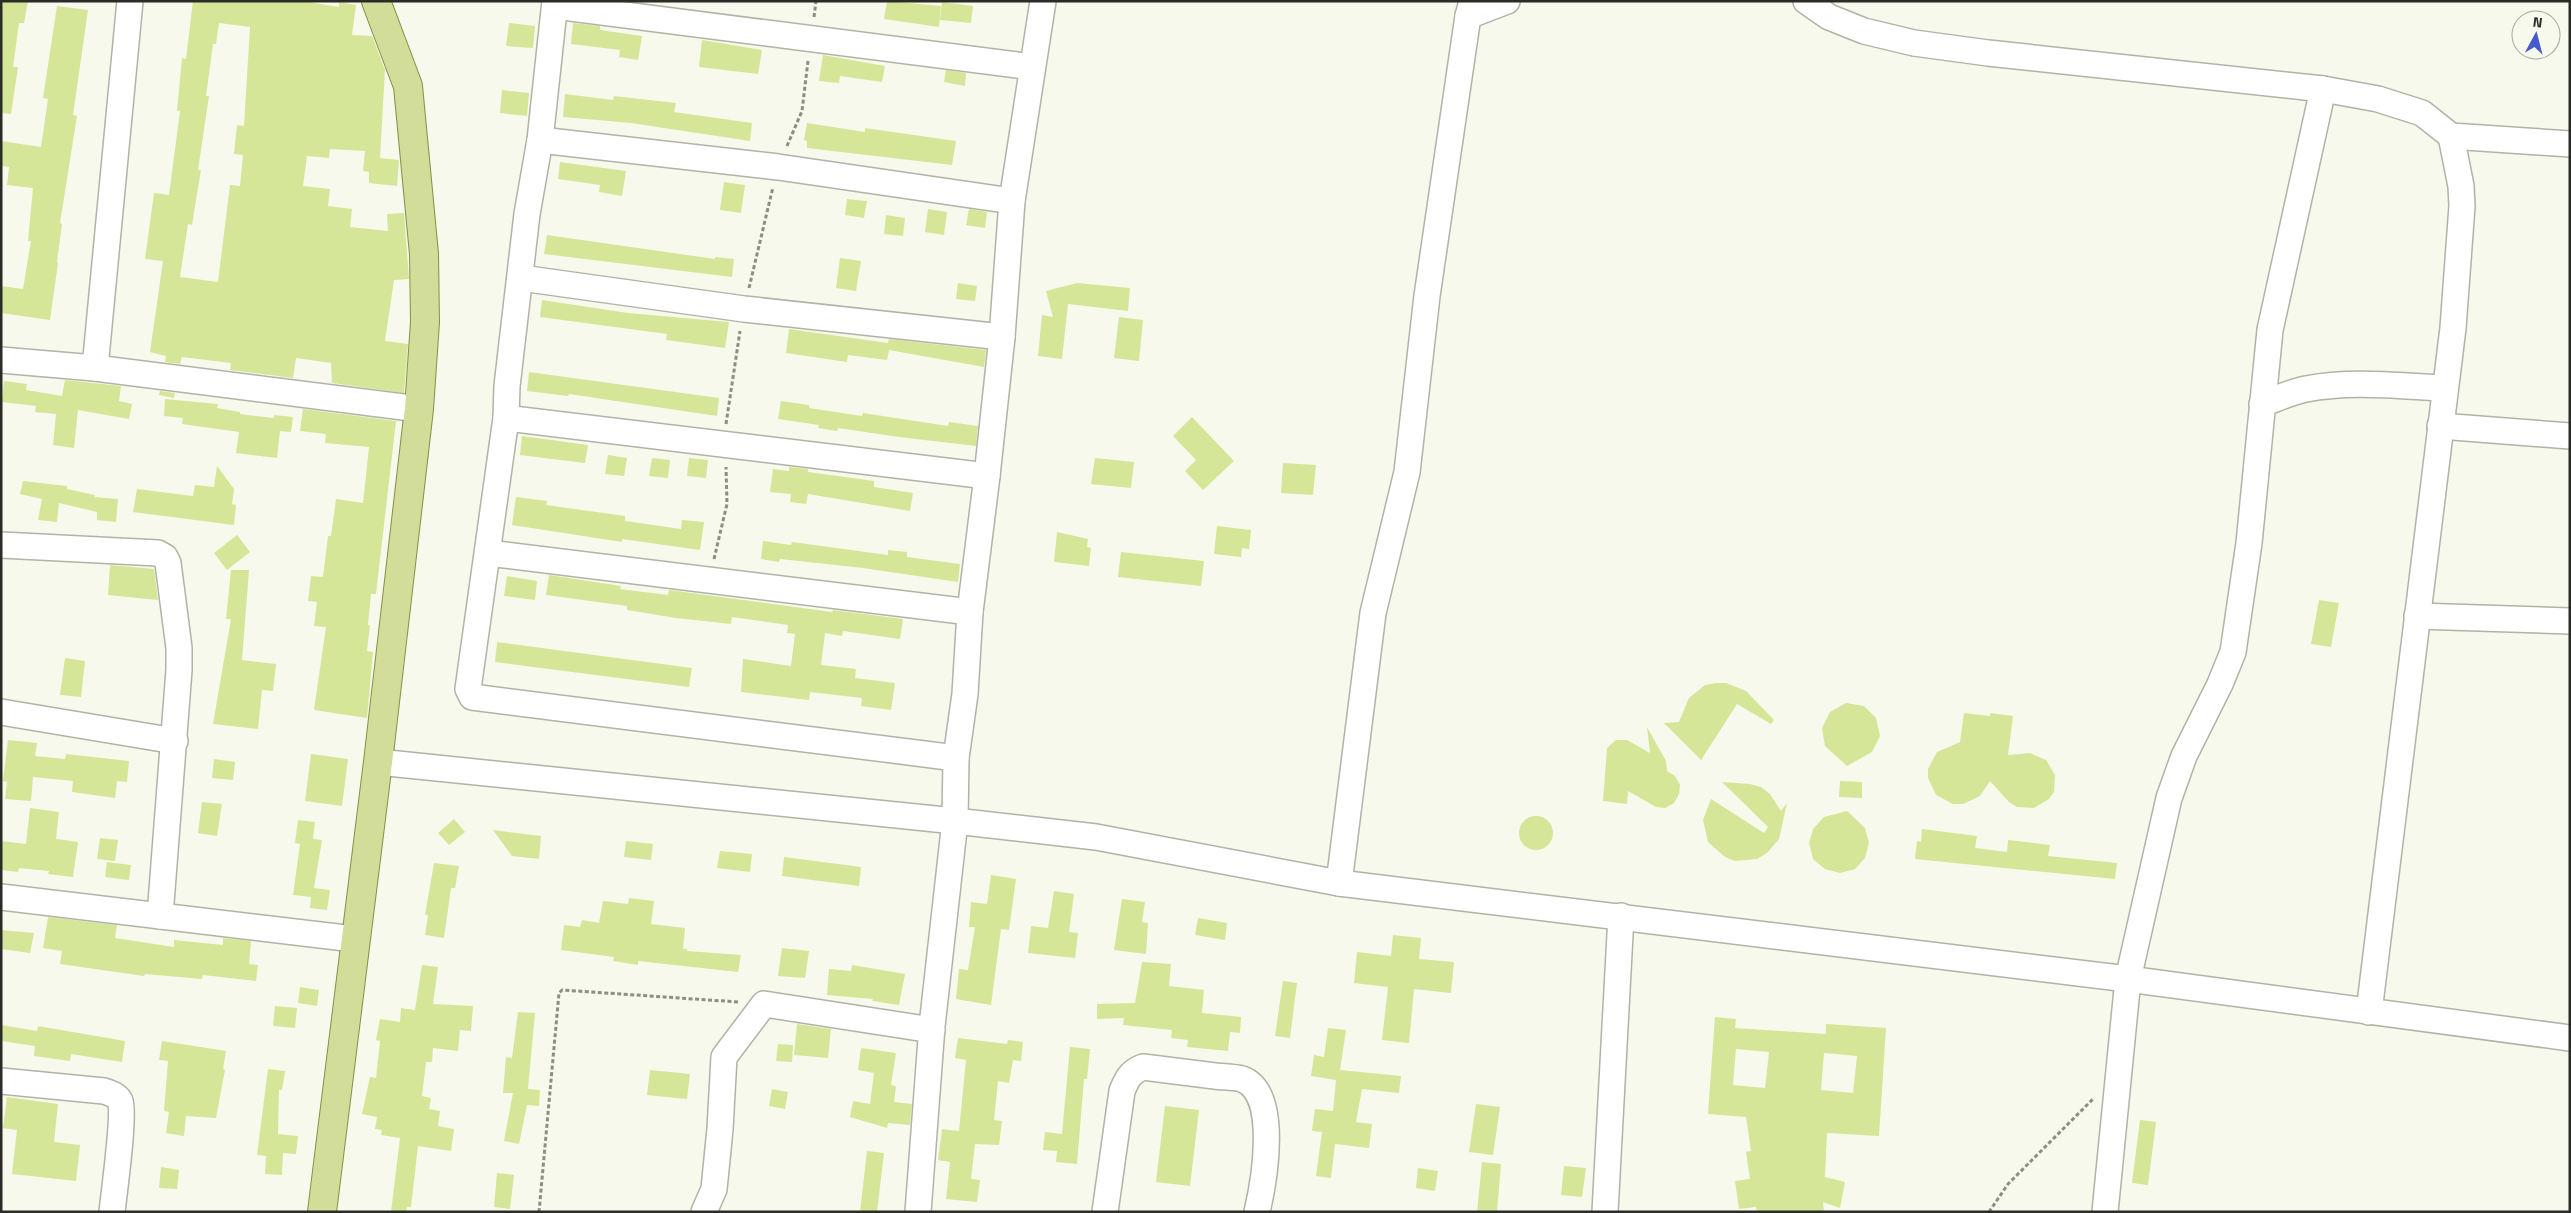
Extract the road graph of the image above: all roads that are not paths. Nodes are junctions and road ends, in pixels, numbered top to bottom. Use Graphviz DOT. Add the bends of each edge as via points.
graph roads {
  1 [pos="130,1"];
  2 [pos="376,1"];
  3 [pos="1043,1"];
  4 [pos="1506,1"];
  5 [pos="1806,1"];
  6 [pos="555,4"];
  7 [pos="1470,9"];
  8 [pos="1032,67"];
  9 [pos="2323,89"];
  10 [pos="2451,136"];
  11 [pos="540,140"];
  12 [pos="2570,144"];
  13 [pos="1012,201"];
  14 [pos="521,278"];
  15 [pos="1002,337"];
  16 [pos="1,360"];
  17 [pos="95,368"];
  18 [pos="2444,388"];
  19 [pos="2262,404"];
  20 [pos="419,409"];
  21 [pos="506,418"];
  22 [pos="2440,426"];
  23 [pos="2570,436"];
  24 [pos="987,476"];
  25 [pos="1,545"];
  26 [pos="488,553"];
  27 [pos="970,612"];
  28 [pos="2417,616"];
  29 [pos="2570,621"];
  30 [pos="1,712"];
  31 [pos="175,740"];
  32 [pos="956,758"];
  33 [pos="378,762"];
  34 [pos="956,821"];
  35 [pos="1339,883"];
  36 [pos="1,897"];
  37 [pos="160,916"];
  38 [pos="1621,916"];
  39 [pos="354,939"];
  40 [pos="2128,979"];
  41 [pos="2369,1012"];
  42 [pos="932,1030"];
  43 [pos="2570,1038"];
  44 [pos="1,1081"];
  45 [pos="112,1212"];
  46 [pos="322,1212"];
  47 [pos="704,1212"];
  48 [pos="918,1212"];
  49 [pos="1105,1212"];
  50 [pos="1257,1212"];
  51 [pos="1605,1212"];
  52 [pos="2104,1212"];
  1 -- 17 [label="street"];
  2 -- 20 [label="main road" via="408,86 424,254 425,322"];
  3 -- 8 [label="street"];
  4 -- 7 [label="street"];
  5 -- 9 [label="street" via="1829,17 1864,31 1914,43 1988,54"];
  6 -- 8 [label="street"];
  6 -- 11 [label="street"];
  7 -- 35 [label="street" via="1427,296 1407,472 1373,613"];
  8 -- 13 [label="street"];
  9 -- 10 [label="street" via="2378,99 2422,113"];
  9 -- 19 [label="street" via="2270,330"];
  10 -- 12 [label="street"];
  10 -- 18 [label="street" via="2461,186 2462,229"];
  11 -- 13 [label="street" via="778,167"];
  11 -- 14 [label="street" via="527,214"];
  13 -- 15 [label="street"];
  14 -- 15 [label="street" via="744,309"];
  14 -- 21 [label="street"];
  15 -- 24 [label="street"];
  16 -- 17 [label="street"];
  17 -- 20 [label="street"];
  18 -- 19 [label="street" via="2368,384 2333,386 2305,389"];
  18 -- 22 [label="street"];
  19 -- 40 [label="street" via="2249,543 2233,652 2184,756 2169,798"];
  20 -- 33 [label="main road"];
  21 -- 24 [label="street"];
  21 -- 26 [label="street"];
  22 -- 23 [label="street"];
  22 -- 28 [label="street"];
  24 -- 27 [label="street"];
  25 -- 31 [label="street" via="158,552 165,557 179,648"];
  26 -- 27 [label="street"];
  26 -- 32 [label="street" via="468,689 472,697"];
  27 -- 32 [label="street" via="965,694"];
  28 -- 29 [label="street"];
  28 -- 41 [label="street"];
  30 -- 31 [label="street"];
  31 -- 37 [label="street"];
  32 -- 34 [label="street"];
  33 -- 34 [label="street"];
  33 -- 39 [label="main road"];
  34 -- 35 [label="street" via="1096,837"];
  34 -- 42 [label="street"];
  35 -- 38 [label="street"];
  36 -- 37 [label="street"];
  37 -- 39 [label="street"];
  38 -- 40 [label="street"];
  38 -- 51 [label="street"];
  39 -- 46 [label="main road"];
  40 -- 41 [label="street"];
  40 -- 52 [label="street"];
  41 -- 43 [label="street"];
  42 -- 47 [label="street" via="764,1004 724,1057 714,1188"];
  42 -- 48 [label="street"];
  44 -- 45 [label="street" via="104,1091 113,1094 120,1102"];
  49 -- 50 [label="street" via="1122,1092 1127,1078 1143,1067 1242,1079 1258,1094 1264,1106 1266,1139 1265,1169"];
}
